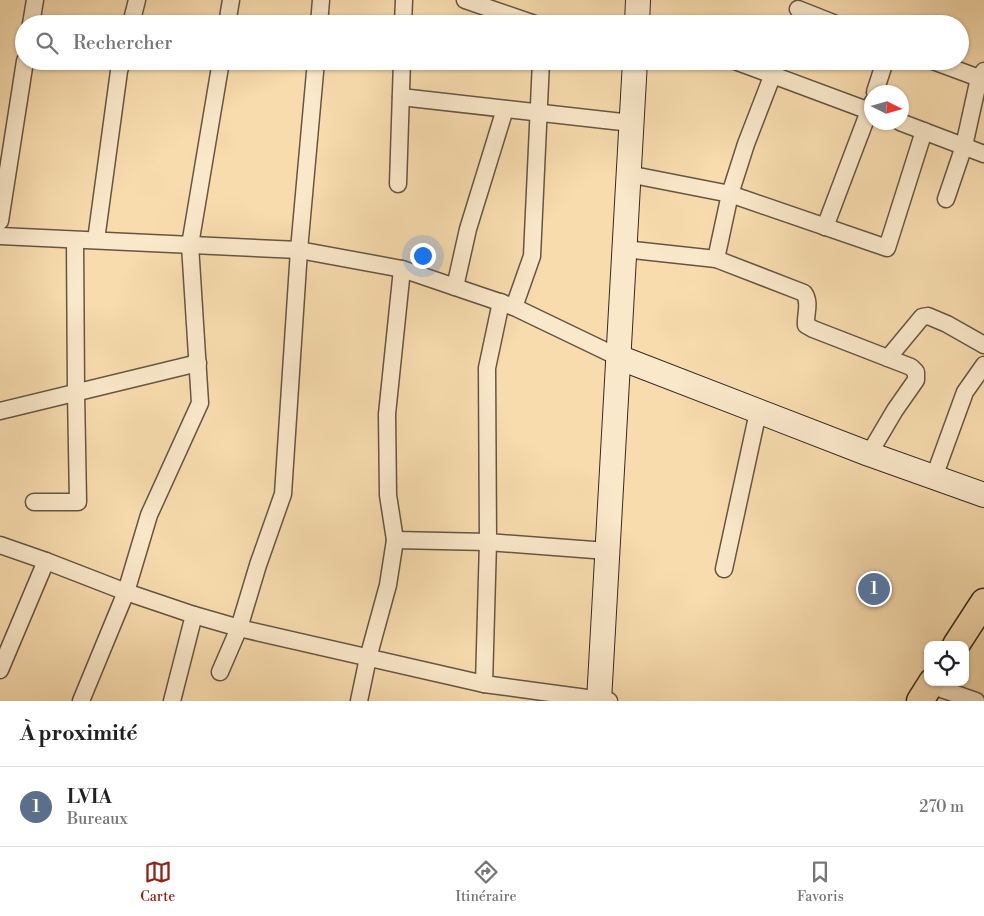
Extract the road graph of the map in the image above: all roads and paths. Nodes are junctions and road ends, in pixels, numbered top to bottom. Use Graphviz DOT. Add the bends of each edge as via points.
graph roads {
  1 [pos="35,0"];
  2 [pos="137,0"];
  3 [pos="232,0"];
  4 [pos="321,0"];
  5 [pos="404,0"];
  6 [pos="465,0"];
  7 [pos="638,0"];
  8 [pos="797,11"];
  9 [pos="32,15"];
  10 [pos="133,15"];
  11 [pos="230,15"];
  12 [pos="320,15"];
  13 [pos="403,15"];
  14 [pos="509,15"];
  15 [pos="637,15"];
  16 [pos="809,15"];
  17 [pos="25,70"];
  18 [pos="120,70"];
  19 [pos="219,70"];
  20 [pos="315,70"];
  21 [pos="402,70"];
  22 [pos="540,70"];
  23 [pos="634,70"];
  24 [pos="775,70"];
  25 [pos="781,70"];
  26 [pos="882,70"];
  27 [pos="964,70"];
  28 [pos="981,75"];
  29 [pos="877,85"];
  30 [pos="401,97"];
  31 [pos="864,105"];
  32 [pos="505,109"];
  33 [pos="538,112"];
  34 [pos="631,123"];
  35 [pos="909,125"];
  36 [pos="864,126"];
  37 [pos="924,131"];
  38 [pos="964,146"];
  39 [pos="984,154"];
  40 [pos="628,174"];
  41 [pos="398,184"];
  42 [pos="730,194"];
  43 [pos="946,199"];
  44 [pos="0,221"];
  45 [pos="825,227"];
  46 [pos="0,236"];
  47 [pos="75,240"];
  48 [pos="96,240"];
  49 [pos="190,245"];
  50 [pos="624,249"];
  51 [pos="299,250"];
  52 [pos="716,259"];
  53 [pos="402,269"];
  54 [pos="455,286"];
  55 [pos="508,305"];
  56 [pos="984,345"];
  57 [pos="618,357"];
  58 [pos="888,358"];
  59 [pos="198,363"];
  60 [pos="984,366"];
  61 [pos="76,392"];
  62 [pos="0,411"];
  63 [pos="758,412"];
  64 [pos="869,454"];
  65 [pos="934,477"];
  66 [pos="984,495"];
  67 [pos="34,502"];
  68 [pos="394,540"];
  69 [pos="488,542"];
  70 [pos="0,545"];
  71 [pos="608,551"];
  72 [pos="46,561"];
  73 [pos="724,568"];
  74 [pos="126,592"];
  75 [pos="984,602"];
  76 [pos="194,615"];
  77 [pos="239,628"];
  78 [pos="959,641"];
  79 [pos="368,658"];
  80 [pos="0,670"];
  81 [pos="220,672"];
  82 [pos="484,684"];
  83 [pos="927,690"];
  84 [pos="81,701"];
  85 [pos="172,701"];
  86 [pos="359,701"];
  87 [pos="603,701"];
  88 [pos="976,701"];
  1 -- 9 [label="street"];
  2 -- 10 [label="street"];
  3 -- 11 [label="street"];
  4 -- 12 [label="street"];
  5 -- 13 [label="street"];
  6 -- 14 [label="street"];
  7 -- 15 [label="street"];
  8 -- 16 [label="street"];
  17 -- 44 [label="street"];
  18 -- 48 [label="street"];
  19 -- 49 [label="street"];
  20 -- 51 [label="street"];
  21 -- 30 [label="street"];
  22 -- 33 [label="street"];
  23 -- 34 [label="street"];
  24 -- 42 [label="street"];
  25 -- 31 [label="street"];
  26 -- 29 [label="street"];
  27 -- 28 [label="street"];
  28 -- 38 [label="street"];
  30 -- 32 [label="street"];
  30 -- 41 [label="street"];
  32 -- 33 [label="street"];
  32 -- 54 [label="street" via="468,229"];
  33 -- 34 [label="street"];
  33 -- 55 [label="street" via="532,256"];
  34 -- 40 [label="street"];
  35 -- 37 [label="street"];
  36 -- 45 [label="street"];
  37 -- 38 [label="street"];
  37 -- 45 [label="street" via="887,248"];
  38 -- 39 [label="street"];
  38 -- 43 [label="street"];
  40 -- 42 [label="street"];
  40 -- 50 [label="street"];
  42 -- 45 [label="street"];
  42 -- 52 [label="street"];
  46 -- 47 [label="street"];
  47 -- 48 [label="street"];
  47 -- 61 [label="street"];
  48 -- 49 [label="street"];
  49 -- 51 [label="street"];
  49 -- 59 [label="street"];
  50 -- 52 [label="street"];
  50 -- 57 [label="street"];
  51 -- 53 [label="street"];
  51 -- 77 [label="street" via="284,494"];
  52 -- 58 [label="street" via="804,293 808,304 806,325"];
  53 -- 54 [label="street"];
  53 -- 68 [label="street" via="387,414 388,495"];
  54 -- 55 [label="street"];
  55 -- 57 [label="street"];
  55 -- 69 [label="street" via="487,368"];
  56 -- 58 [label="street" via="928,316 922,317"];
  57 -- 63 [label="street"];
  57 -- 71 [label="street"];
  58 -- 64 [label="street" via="911,367 916,372 916,380"];
  59 -- 61 [label="street"];
  59 -- 74 [label="street" via="200,403 150,515"];
  60 -- 65 [label="street" via="965,392"];
  61 -- 62 [label="street"];
  61 -- 67 [label="street" via="78,502"];
  63 -- 64 [label="street"];
  63 -- 73 [label="street"];
  64 -- 65 [label="street"];
  65 -- 66 [label="street"];
  68 -- 69 [label="street"];
  68 -- 79 [label="street" via="388,585"];
  69 -- 71 [label="street"];
  69 -- 82 [label="street"];
  70 -- 72 [label="street"];
  71 -- 87 [label="street"];
  72 -- 74 [label="street"];
  72 -- 80 [label="street"];
  74 -- 76 [label="street"];
  74 -- 84 [label="street"];
  75 -- 78 [label="main road"];
  76 -- 77 [label="street"];
  76 -- 85 [label="street"];
  77 -- 79 [label="street"];
  77 -- 81 [label="street"];
  79 -- 82 [label="street"];
  79 -- 86 [label="street"];
  82 -- 87 [label="street"];
  83 -- 88 [label="street"];
}
